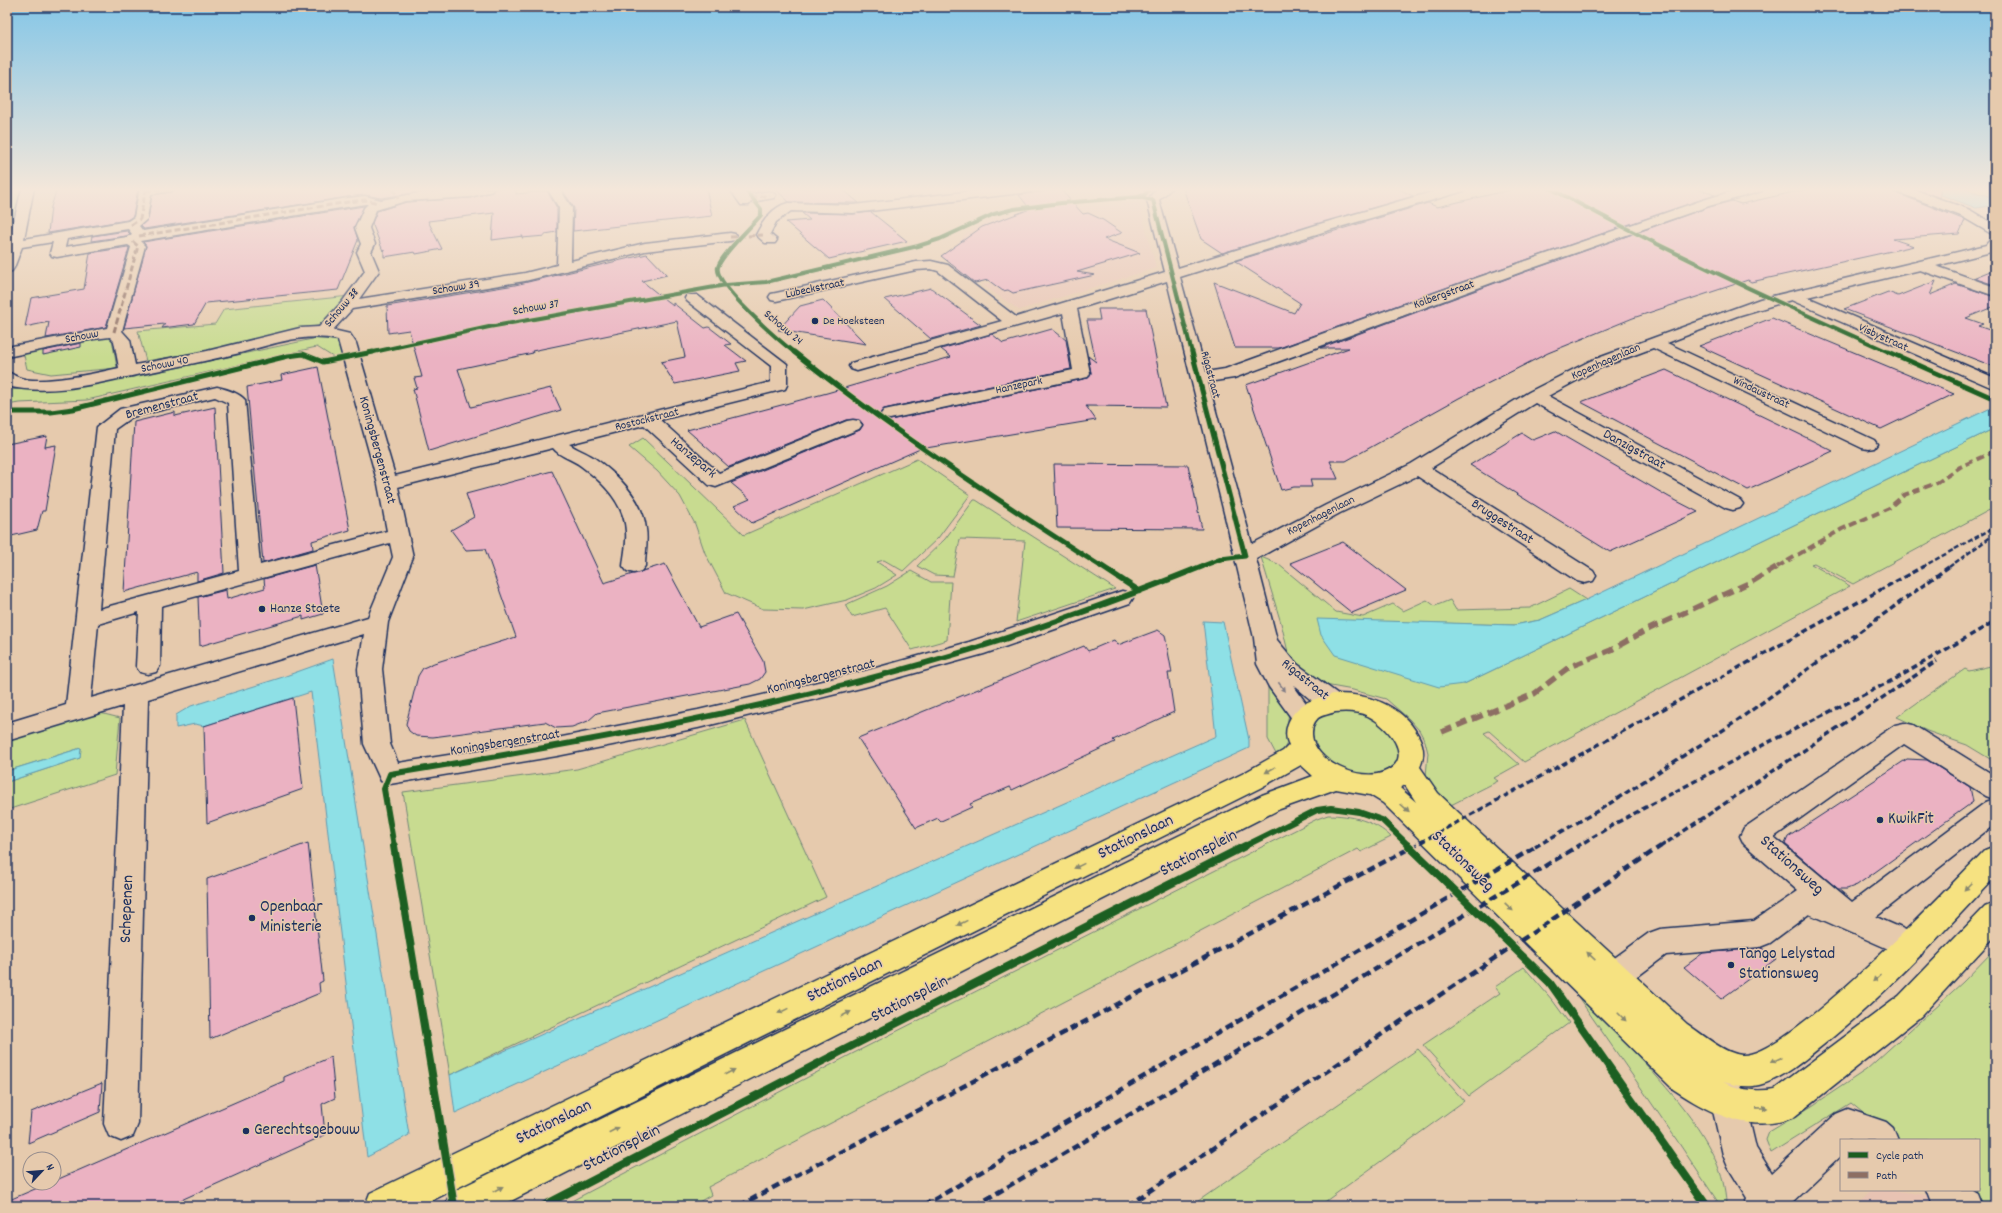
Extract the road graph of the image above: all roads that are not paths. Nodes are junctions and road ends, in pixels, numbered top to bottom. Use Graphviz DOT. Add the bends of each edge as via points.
graph roads {
  1 [pos="13,245"];
  2 [pos="39,245"];
  3 [pos="59,245"];
  4 [pos="101,245"];
  5 [pos="137,245"];
  6 [pos="368,245"];
  7 [pos="564,245"];
  8 [pos="665,245"];
  9 [pos="1164,245"];
  10 [pos="1268,245"];
  11 [pos="1588,245"];
  12 [pos="1992,245"];
  13 [pos="10,256"];
  14 [pos="1922,266"];
  15 [pos="564,268"];
  16 [pos="1172,275"];
  17 [pos="1995,292"];
  18 [pos="1794,296"];
  19 [pos="776,297"];
  20 [pos="692,298"];
  21 [pos="347,305"];
  22 [pos="1069,307"];
  23 [pos="1012,322"];
  24 [pos="114,332"];
  25 [pos="323,332"];
  26 [pos="1653,342"];
  27 [pos="7,352"];
  28 [pos="857,366"];
  29 [pos="128,372"];
  30 [pos="7,377"];
  31 [pos="1200,378"];
  32 [pos="1995,384"];
  33 [pos="1535,396"];
  34 [pos="890,414"];
  35 [pos="648,420"];
  36 [pos="853,425"];
  37 [pos="558,442"];
  38 [pos="1868,444"];
  39 [pos="1418,468"];
  40 [pos="388,484"];
  41 [pos="1733,504"];
  42 [pos="399,534"];
  43 [pos="1245,556"];
  44 [pos="634,566"];
  45 [pos="250,576"];
  46 [pos="1585,576"];
  47 [pos="1122,598"];
  48 [pos="150,603"];
  49 [pos="88,619"];
  50 [pos="377,622"];
  51 [pos="1265,638"];
  52 [pos="148,666"];
  53 [pos="136,693"];
  54 [pos="1333,703"];
  55 [pos="78,711"];
  56 [pos="1304,717"];
  57 [pos="7,732"];
  58 [pos="1302,748"];
  59 [pos="1407,768"];
  60 [pos="1336,778"];
  61 [pos="1374,784"];
  62 [pos="1995,789"];
  63 [pos="1995,809"];
  64 [pos="1995,858"];
  65 [pos="1995,916"];
  66 [pos="1851,919"];
  67 [pos="1911,946"];
  68 [pos="1604,984"];
  69 [pos="1722,1066"];
  70 [pos="1726,1100"];
  71 [pos="121,1124"];
  72 [pos="1880,1139"];
  73 [pos="1945,1191"];
  74 [pos="1765,1203"];
  75 [pos="383,1206"];
  76 [pos="463,1206"];
  77 [pos="1964,1206"];
  1 -- 13 [label="street"];
  2 -- 13 [label="street"];
  3 -- 4 [label="street" via="57,253"];
  5 -- 24 [label="street"];
  6 -- 21 [label="street, Schouw 38" via="364,252 372,271"];
  7 -- 15 [label="street"];
  8 -- 15 [label="street, Schouw 39" via="645,247"];
  9 -- 16 [label="street, Rigastraat"];
  10 -- 16 [label="street"];
  11 -- 31 [label="street, Kolbergstraat" via="1228,374"];
  12 -- 14 [label="street, Kopenhagenlaan" via="1991,248"];
  14 -- 17 [label="street"];
  14 -- 18 [label="street, Kopenhagenlaan"];
  15 -- 21 [label="street, Schouw 39" via="489,283"];
  16 -- 22 [label="street"];
  16 -- 31 [label="street, Rigastraat"];
  18 -- 26 [label="street, Kopenhagenlaan" via="1732,312"];
  18 -- 32 [label="street, Visbystraat"];
  19 -- 23 [label="street, Lübeckstraat" via="916,266 931,265 943,268"];
  20 -- 35 [label="street, Rostockstraat" via="779,364 779,385"];
  21 -- 25 [label="street, Schouw 38"];
  22 -- 23 [label="street"];
  22 -- 34 [label="street, Hanzepark" via="1082,372"];
  23 -- 28 [label="street"];
  24 -- 27 [label="street, Schouw"];
  24 -- 29 [label="street, Schouw" via="122,340"];
  25 -- 29 [label="street, Schouw 40" via="300,333"];
  25 -- 40 [label="street, Koningsbergenstraat" via="344,337 348,343"];
  26 -- 33 [label="street, Kopenhagenlaan" via="1596,364"];
  26 -- 38 [label="street, Windaustraat"];
  29 -- 30 [label="street, Schouw 40" via="42,385 13,382"];
  31 -- 43 [label="street, Rigastraat"];
  33 -- 39 [label="street, Kopenhagenlaan"];
  33 -- 41 [label="street, Danzigstraat"];
  35 -- 36 [label="street, Hanzepark" via="716,481"];
  35 -- 37 [label="street, Rostockstraat"];
  37 -- 40 [label="street, Rostockstraat"];
  37 -- 44 [label="street" via="562,448 585,459 608,478 626,501 636,526"];
  39 -- 43 [label="street, Kopenhagenlaan"];
  39 -- 46 [label="street, Bruggestraat"];
  40 -- 42 [label="street, Koningsbergenstraat"];
  42 -- 45 [label="street"];
  42 -- 50 [label="street, Koningsbergenstraat" via="403,557"];
  43 -- 51 [label="street, Rigastraat"];
  45 -- 48 [label="street"];
  45 -- 49 [label="street, Bremenstraat" via="236,400 217,392 126,413 106,427"];
  47 -- 50 [label="street, Koningsbergenstraat" via="976,648 865,679 698,719 557,747 390,774 377,744 370,669"];
  48 -- 49 [label="street"];
  48 -- 52 [label="street"];
  49 -- 55 [label="street, Bremenstraat"];
  50 -- 53 [label="street"];
  51 -- 54 [label="street, Rigastraat" via="1275,655 1289,670"];
  51 -- 56 [label="street, Rigastraat, one-way" via="1272,673"];
  53 -- 55 [label="street"];
  53 -- 71 [label="street, Schepenen"];
  54 -- 56 [label="main road" via="1316,708"];
  54 -- 59 [label="main road" via="1363,705 1391,718 1404,732 1410,744 1411,758"];
  55 -- 57 [label="street"];
  56 -- 58 [label="main road" via="1299,731"];
  58 -- 60 [label="main road" via="1311,761"];
  58 -- 75 [label="main road, Stationslaan, one-way" via="1292,758 1251,781"];
  59 -- 61 [label="main road" via="1397,778"];
  68 -- 59 [label="main road, Stationsweg, one-way" via="1429,800"];
  60 -- 61 [label="main road" via="1347,782"];
  76 -- 60 [label="main road, Stationslaan, one-way" via="1271,802"];
  61 -- 68 [label="main road, Stationsweg, one-way" via="1392,796"];
  62 -- 66 [label="street, Stationsweg" via="1904,732 1754,836"];
  63 -- 66 [label="street"];
  64 -- 67 [label="main road, Stationsweg, one-way"];
  70 -- 65 [label="main road, Stationsweg, one-way" via="1747,1107 1765,1109 1782,1105 1910,1006"];
  66 -- 67 [label="street"];
  66 -- 68 [label="street" via="1807,900 1760,934 1660,942"];
  67 -- 69 [label="main road, Stationsweg, one-way" via="1830,1020 1783,1057 1759,1069 1742,1071"];
  68 -- 69 [label="main road, Stationsweg"];
  68 -- 70 [label="main road, Stationsweg, one-way" via="1685,1078 1709,1094"];
  69 -- 70 [label="street"];
  70 -- 74 [label="street" via="1740,1155"];
  72 -- 74 [label="street" via="1874,1134 1848,1126"];
  73 -- 77 [label="street"];
}
